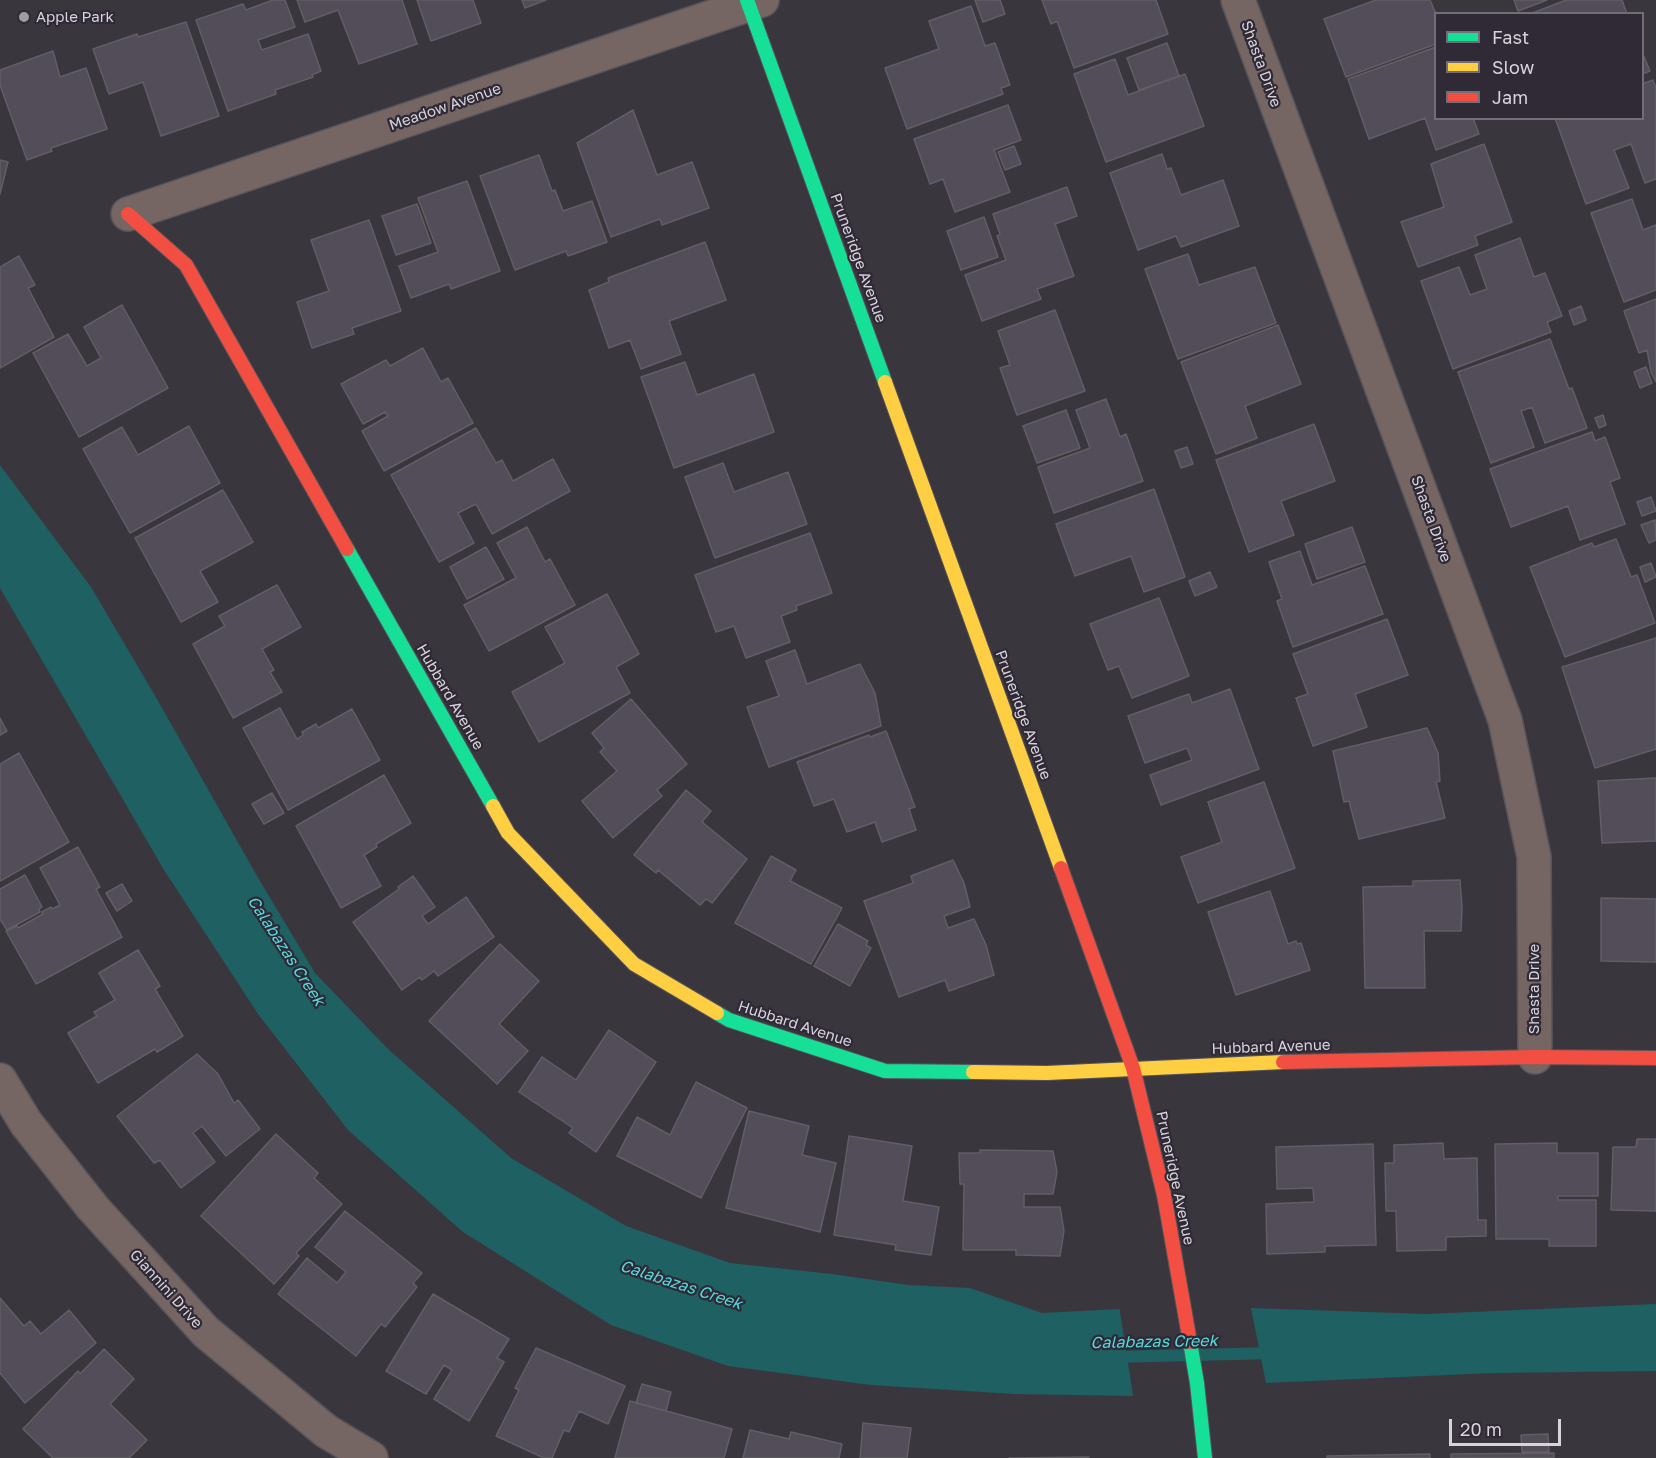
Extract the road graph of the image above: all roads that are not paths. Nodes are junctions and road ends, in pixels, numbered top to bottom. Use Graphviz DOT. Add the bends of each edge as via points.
graph roads {
  1 [pos="1238,0"];
  2 [pos="753,1"];
  3 [pos="128,214"];
  4 [pos="1534,1057"];
  5 [pos="1656,1058"];
  6 [pos="1133,1068"];
  7 [pos="0,1080"];
  8 [pos="371,1458"];
  9 [pos="1205,1458"];
  1 -- 4 [label="street, Shasta Drive" via="1505,720 1534,857"];
  2 -- 3 [label="street, Meadow Avenue"];
  2 -- 6 [label="street, Pruneridge Avenue"];
  3 -- 6 [label="street, Hubbard Avenue" via="186,265 508,833 634,964 729,1020 885,1071 1047,1073"];
  4 -- 5 [label="street, Hubbard Avenue"];
  4 -- 6 [label="street, Hubbard Avenue"];
  6 -- 9 [label="street, Pruneridge Avenue" via="1164,1195 1197,1383"];
  7 -- 8 [label="street, Giannini Drive" via="26,1123 93,1208 206,1332 326,1431"];
}
